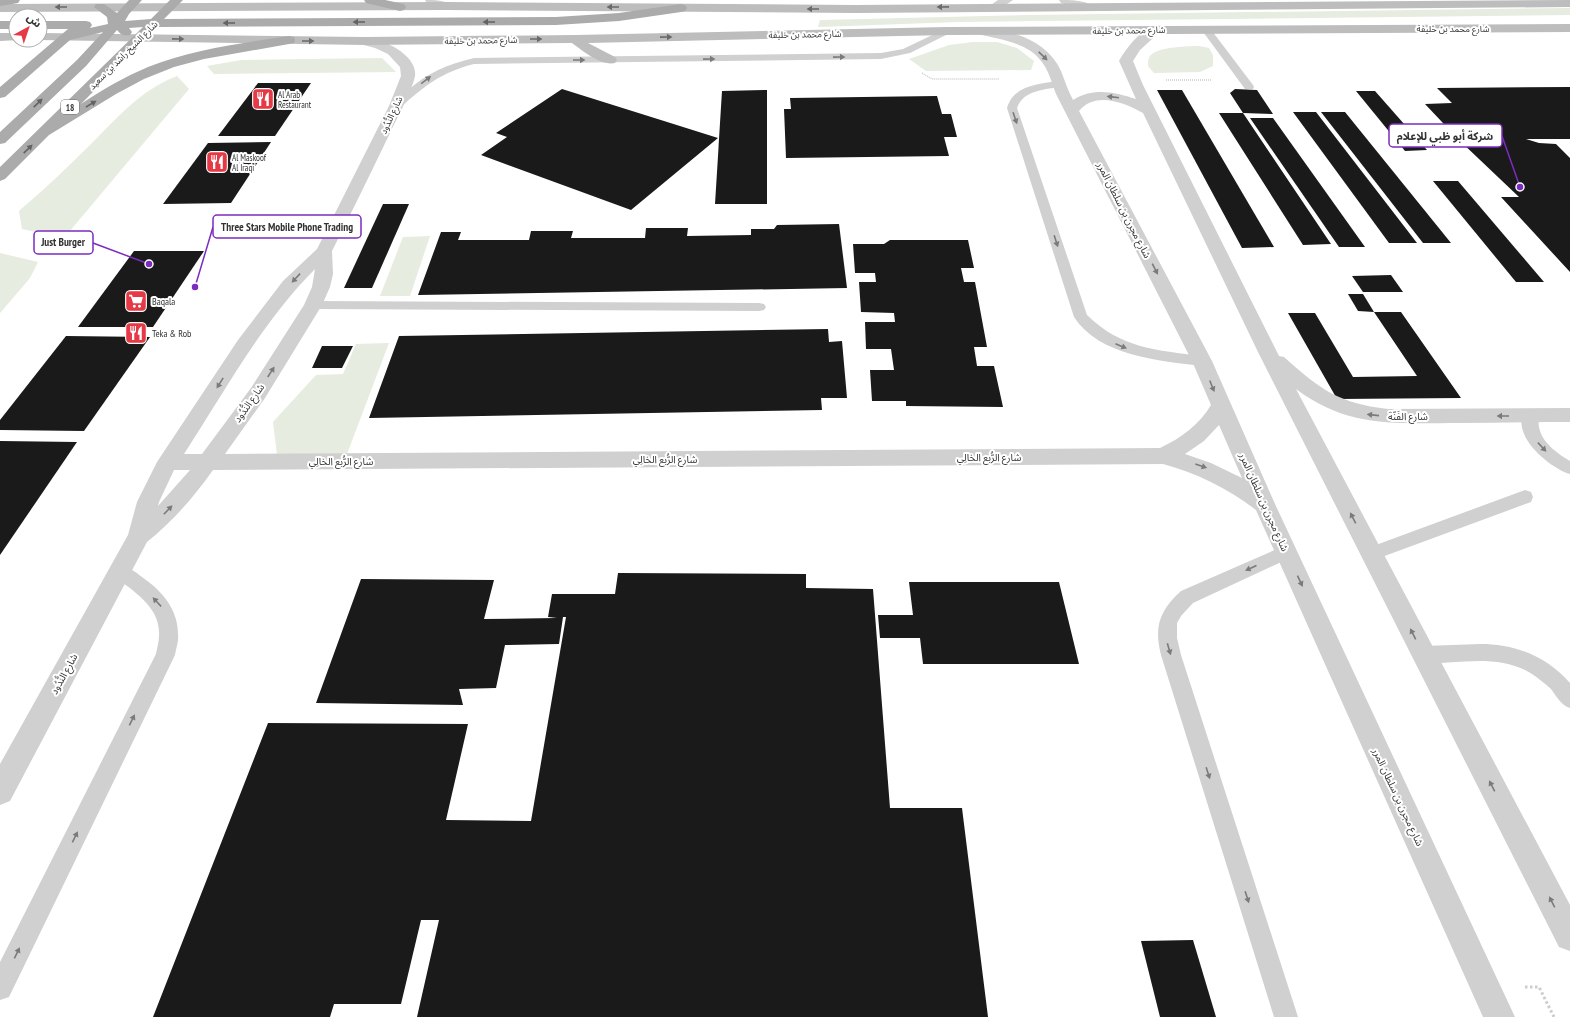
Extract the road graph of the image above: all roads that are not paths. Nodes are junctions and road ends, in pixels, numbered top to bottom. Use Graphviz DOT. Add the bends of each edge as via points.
graph roads {
  1 [pos="14,0"];
  2 [pos="370,0"];
  3 [pos="431,0"];
  4 [pos="1007,0"];
  5 [pos="1065,0"];
  6 [pos="0,2"];
  7 [pos="104,4"];
  8 [pos="133,4"];
  9 [pos="174,4"];
  10 [pos="1570,4"];
  11 [pos="446,6"];
  12 [pos="400,7"];
  13 [pos="994,7"];
  14 [pos="1088,7"];
  15 [pos="0,8"];
  16 [pos="681,8"];
  17 [pos="155,23"];
  18 [pos="48,24"];
  19 [pos="117,24"];
  20 [pos="80,25"];
  21 [pos="1570,28"];
  22 [pos="1157,29"];
  23 [pos="1206,29"];
  24 [pos="947,31"];
  25 [pos="982,31"];
  26 [pos="48,37"];
  27 [pos="65,37"];
  28 [pos="106,38"];
  29 [pos="140,38"];
  30 [pos="575,39"];
  31 [pos="290,40"];
  32 [pos="365,41"];
  33 [pos="610,60"];
  34 [pos="1059,84"];
  35 [pos="1247,84"];
  36 [pos="0,94"];
  37 [pos="396,106"];
  38 [pos="1072,110"];
  39 [pos="1149,111"];
  40 [pos="45,132"];
  41 [pos="0,140"];
  42 [pos="0,176"];
  43 [pos="324,251"];
  44 [pos="313,305"];
  45 [pos="759,307"];
  46 [pos="1267,352"];
  47 [pos="1202,361"];
  48 [pos="1220,406"];
  49 [pos="1570,415"];
  50 [pos="1530,416"];
  51 [pos="1163,456"];
  52 [pos="168,462"];
  53 [pos="208,462"];
  54 [pos="1570,468"];
  55 [pos="1526,497"];
  56 [pos="1264,504"];
  57 [pos="140,536"];
  58 [pos="1286,552"];
  59 [pos="1371,554"];
  60 [pos="120,571"];
  61 [pos="1424,655"];
  62 [pos="1570,699"];
  63 [pos="0,791"];
  64 [pos="1570,936"];
  65 [pos="0,988"];
  66 [pos="1286,1017"];
  67 [pos="1499,1017"];
  1 -- 6 [label="main road"];
  2 -- 12 [label="main road"];
  3 -- 11 [label="street"];
  4 -- 13 [label="street"];
  5 -- 14 [label="street"];
  7 -- 8 [label="main road"];
  7 -- 15 [label="main road, one-way"];
  7 -- 19 [label="main road"];
  7 -- 20 [label="main road"];
  8 -- 9 [label="main road"];
  8 -- 19 [label="main road" via="122,13"];
  9 -- 12 [label="main road"];
  9 -- 17 [label="main road, شارع الشيخ راشد بن سعيد / 18"];
  9 -- 19 [label="main road" via="146,17"];
  10 -- 14 [label="main road"];
  11 -- 12 [label="main road"];
  16 -- 11 [label="main road, one-way"];
  13 -- 14 [label="main road"];
  13 -- 16 [label="main road, one-way"];
  16 -- 17 [label="main road, one-way" via="616,17 532,21"];
  17 -- 19 [label="main road"];
  17 -- 29 [label="main road, شارع الشيخ راشد بن سعيد / 18"];
  18 -- 20 [label="main road"];
  19 -- 20 [label="main road"];
  19 -- 27 [label="main road"];
  19 -- 28 [label="main road"];
  19 -- 29 [label="main road"];
  20 -- 27 [label="main road"];
  21 -- 23 [label="main road, شارع محمد بن خليفة"];
  22 -- 23 [label="main road, شارع محمد بن خليفة"];
  22 -- 25 [label="main road, شارع محمد بن خليفة"];
  22 -- 39 [label="street" via="1138,42 1126,61"];
  23 -- 35 [label="lane"];
  24 -- 25 [label="main road, شارع محمد بن خليفة"];
  30 -- 24 [label="main road, شارع محمد بن خليفة, one-way"];
  33 -- 24 [label="lane, one-way" via="869,57 893,54 917,46"];
  25 -- 34 [label="street, شارع مجرن بن سلطان المرر, one-way" via="1019,40 1034,47 1052,65"];
  26 -- 27 [label="main road, شارع محمد بن خليفة"];
  27 -- 28 [label="main road, شارع محمد بن خليفة"];
  27 -- 36 [label="main road"];
  28 -- 29 [label="main road, شارع محمد بن خليفة"];
  41 -- 28 [label="main road, one-way"];
  29 -- 31 [label="main road, شارع محمد بن خليفة, one-way"];
  29 -- 40 [label="main road, شارع الشيخ راشد بن سعيد / 18"];
  32 -- 30 [label="main road, شارع محمد بن خليفة, one-way"];
  30 -- 33 [label="main road"];
  31 -- 32 [label="main road, شارع محمد بن خليفة, one-way"];
  40 -- 31 [label="main road, one-way" via="127,82 168,65 220,51"];
  32 -- 37 [label="street, شارع النُّدُود" via="393,51 407,67 408,76"];
  37 -- 33 [label="lane, one-way" via="426,80 455,65 493,59"];
  34 -- 38 [label="street, شارع مجرن بن سلطان المرر"];
  34 -- 47 [label="lane, one-way" via="1027,90 1018,96 1012,108 1081,317 1099,335 1128,349"];
  37 -- 43 [label="street, شارع النُّدُود"];
  39 -- 38 [label="street, one-way" via="1130,100 1105,96 1083,100"];
  38 -- 47 [label="street, شارع مجرن بن سلطان المرر, one-way"];
  39 -- 46 [label="street"];
  42 -- 40 [label="main road, شارع الشيخ راشد بن سعيد / 18, one-way"];
  43 -- 44 [label="street, شارع النُّدُود" via="324,274"];
  43 -- 52 [label="street, شارع النُّدُود, one-way" via="289,285 249,338"];
  44 -- 45 [label="lane"];
  53 -- 44 [label="street, شارع النُّدُود, one-way" via="258,393"];
  50 -- 46 [label="street, شارع الفَنّة, one-way" via="1368,415 1329,403 1312,393"];
  59 -- 46 [label="street, one-way"];
  47 -- 48 [label="street, شارع مجرن بن سلطان المرر, one-way"];
  48 -- 51 [label="street, شارع الرُّبع الخالِي" via="1214,418 1194,439"];
  48 -- 56 [label="street, شارع مجرن بن سلطان المرر"];
  49 -- 50 [label="street, شارع الفَنّة"];
  50 -- 54 [label="lane, one-way" via="1532,435 1540,446"];
  51 -- 53 [label="street, شارع الرُّبع الخالِي"];
  51 -- 56 [label="street, شارع الرُّبع الخالِي, one-way" via="1206,468 1247,490"];
  52 -- 53 [label="street, شارع الرُّبع الخالِي"];
  52 -- 57 [label="street, شارع النُّدُود" via="148,502"];
  57 -- 53 [label="street, شارع النُّدُود, one-way" via="174,504"];
  55 -- 59 [label="lane"];
  56 -- 58 [label="street, شارع مجرن بن سلطان المرر"];
  57 -- 60 [label="street, شارع النُّدُود"];
  58 -- 66 [label="lane, one-way" via="1187,597 1170,614 1166,627 1171,655"];
  58 -- 67 [label="street, شارع مجرن بن سلطان المرر, one-way"];
  61 -- 59 [label="street, one-way"];
  60 -- 63 [label="street, شارع النُّدُود"];
  65 -- 60 [label="lane, one-way" via="165,655 169,635 167,616 159,602"];
  61 -- 62 [label="lane" via="1497,653 1517,657 1551,676"];
  64 -- 61 [label="street, one-way"];
}
